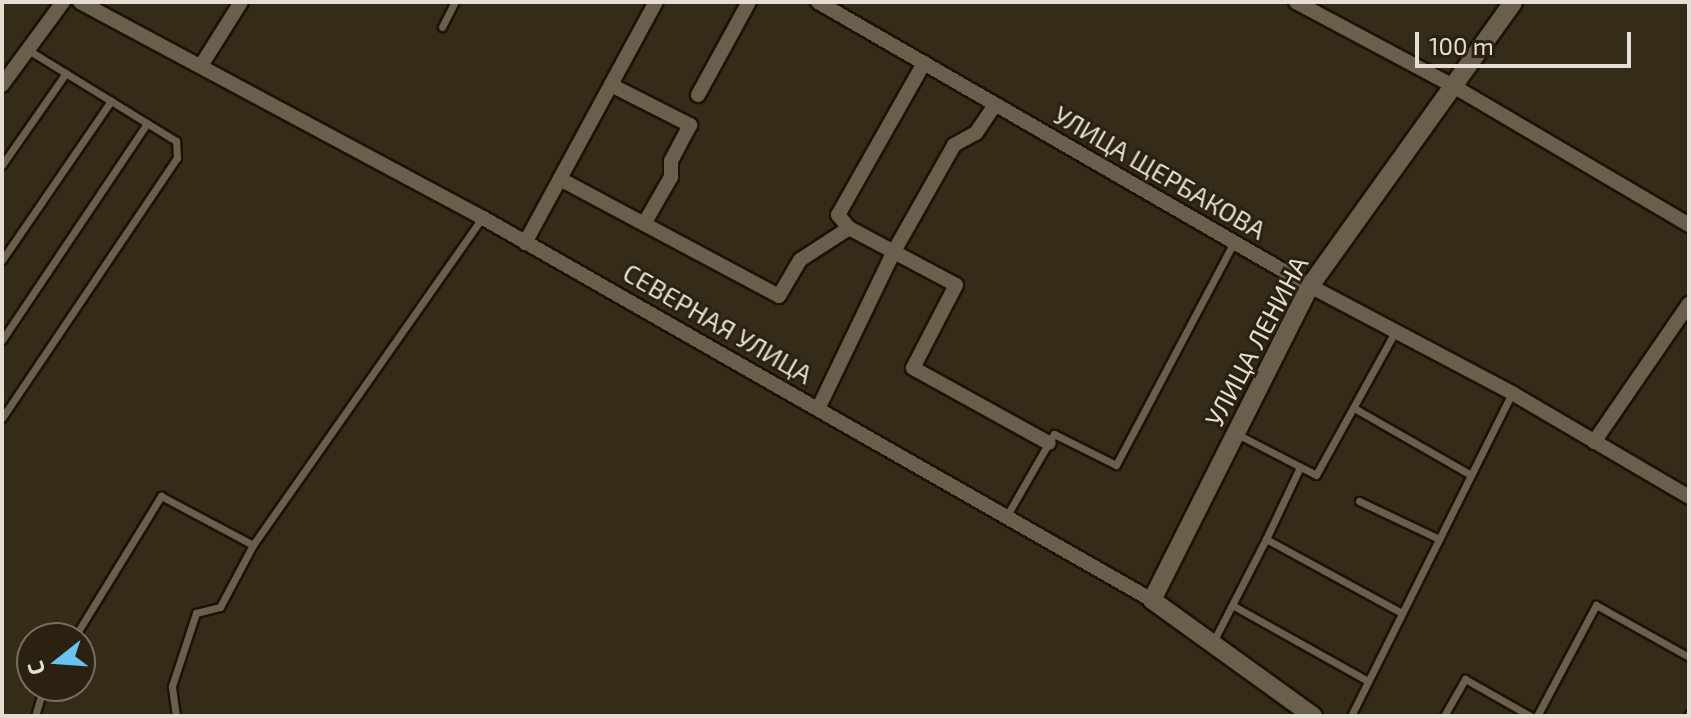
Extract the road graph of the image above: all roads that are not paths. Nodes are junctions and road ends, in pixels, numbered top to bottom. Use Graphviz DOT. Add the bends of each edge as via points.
graph roads {
  1 [pos="63,2"];
  2 [pos="80,2"];
  3 [pos="241,2"];
  4 [pos="455,2"];
  5 [pos="656,2"];
  6 [pos="749,2"];
  7 [pos="818,2"];
  8 [pos="1296,2"];
  9 [pos="1513,2"];
  10 [pos="442,27"];
  11 [pos="28,50"];
  12 [pos="924,63"];
  13 [pos="202,64"];
  14 [pos="66,73"];
  15 [pos="2,85"];
  16 [pos="611,85"];
  17 [pos="1455,87"];
  18 [pos="698,95"];
  19 [pos="111,101"];
  20 [pos="995,105"];
  21 [pos="147,123"];
  22 [pos="2,165"];
  23 [pos="560,179"];
  24 [pos="483,218"];
  25 [pos="644,224"];
  26 [pos="1689,225"];
  27 [pos="849,228"];
  28 [pos="1234,242"];
  29 [pos="525,243"];
  30 [pos="893,253"];
  31 [pos="2,260"];
  32 [pos="1310,286"];
  33 [pos="1689,304"];
  34 [pos="1395,332"];
  35 [pos="2,340"];
  36 [pos="1512,393"];
  37 [pos="1354,408"];
  38 [pos="818,409"];
  39 [pos="2,418"];
  40 [pos="1236,433"];
  41 [pos="1594,442"];
  42 [pos="1049,443"];
  43 [pos="1300,467"];
  44 [pos="1471,475"];
  45 [pos="1689,497"];
  46 [pos="1359,501"];
  47 [pos="1006,517"];
  48 [pos="1266,539"];
  49 [pos="1439,539"];
  50 [pos="253,545"];
  51 [pos="1152,600"];
  52 [pos="1232,605"];
  53 [pos="1402,613"];
  54 [pos="84,622"];
  55 [pos="1212,643"];
  56 [pos="1689,657"];
  57 [pos="1368,681"];
  58 [pos="1537,715"];
  59 [pos="176,716"];
  60 [pos="1313,716"];
  61 [pos="1351,716"];
  62 [pos="1444,716"];
  1 -- 11 [label="street"];
  2 -- 13 [label="street, СЕВЕРНАЯ УЛИЦА"];
  3 -- 13 [label="street"];
  4 -- 10 [label="lane"];
  5 -- 16 [label="street"];
  6 -- 18 [label="street"];
  7 -- 12 [label="street, УЛИЦА ЩЕРБАКОВА"];
  8 -- 17 [label="street"];
  9 -- 17 [label="street, УЛИЦА ЛЕНИНА"];
  11 -- 14 [label="lane"];
  11 -- 15 [label="street"];
  12 -- 20 [label="street, УЛИЦА ЩЕРБАКОВА"];
  12 -- 27 [label="street" via="838,215"];
  13 -- 24 [label="street, СЕВЕРНАЯ УЛИЦА"];
  14 -- 19 [label="lane"];
  14 -- 22 [label="lane"];
  16 -- 23 [label="street"];
  16 -- 25 [label="street" via="690,125 671,161 671,177"];
  17 -- 26 [label="street"];
  17 -- 32 [label="street, УЛИЦА ЛЕНИНА"];
  19 -- 21 [label="lane"];
  19 -- 31 [label="lane"];
  20 -- 28 [label="street, УЛИЦА ЩЕРБАКОВА"];
  20 -- 30 [label="street" via="976,133 954,145"];
  21 -- 35 [label="lane"];
  21 -- 39 [label="lane" via="176,141 177,158"];
  23 -- 25 [label="street"];
  23 -- 29 [label="street"];
  24 -- 29 [label="street, СЕВЕРНАЯ УЛИЦА"];
  24 -- 50 [label="lane"];
  25 -- 27 [label="street" via="779,296 800,260"];
  27 -- 30 [label="street"];
  28 -- 32 [label="street, УЛИЦА ЩЕРБАКОВА"];
  28 -- 42 [label="lane" via="1116,465 1054,434"];
  29 -- 38 [label="street, СЕВЕРНАЯ УЛИЦА"];
  30 -- 38 [label="street"];
  30 -- 42 [label="street" via="956,285 913,368"];
  32 -- 34 [label="street, УЛИЦА ЩЕРБАКОВА"];
  32 -- 40 [label="street, УЛИЦА ЛЕНИНА"];
  33 -- 41 [label="street"];
  34 -- 36 [label="street, УЛИЦА ЩЕРБАКОВА"];
  34 -- 37 [label="lane"];
  36 -- 41 [label="street, УЛИЦА ЩЕРБАКОВА"];
  36 -- 44 [label="lane"];
  37 -- 43 [label="lane" via="1316,475"];
  37 -- 44 [label="lane"];
  38 -- 47 [label="street, СЕВЕРНАЯ УЛИЦА"];
  40 -- 43 [label="lane"];
  40 -- 51 [label="street, УЛИЦА ЛЕНИНА"];
  41 -- 45 [label="street, УЛИЦА ЩЕРБАКОВА"];
  42 -- 47 [label="lane"];
  43 -- 48 [label="lane"];
  44 -- 49 [label="lane"];
  46 -- 49 [label="lane"];
  47 -- 51 [label="street, СЕВЕРНАЯ УЛИЦА"];
  48 -- 52 [label="lane"];
  48 -- 53 [label="lane"];
  49 -- 53 [label="lane"];
  50 -- 54 [label="lane" via="161,496"];
  50 -- 59 [label="lane" via="220,607 196,613 172,686"];
  51 -- 55 [label="street, СЕВЕРНАЯ УЛИЦА"];
  52 -- 55 [label="lane"];
  52 -- 57 [label="lane"];
  53 -- 57 [label="lane"];
  55 -- 60 [label="street, СЕВЕРНАЯ УЛИЦА"];
  56 -- 58 [label="lane" via="1596,605"];
  57 -- 61 [label="lane"];
  58 -- 62 [label="lane" via="1465,679"];
}
